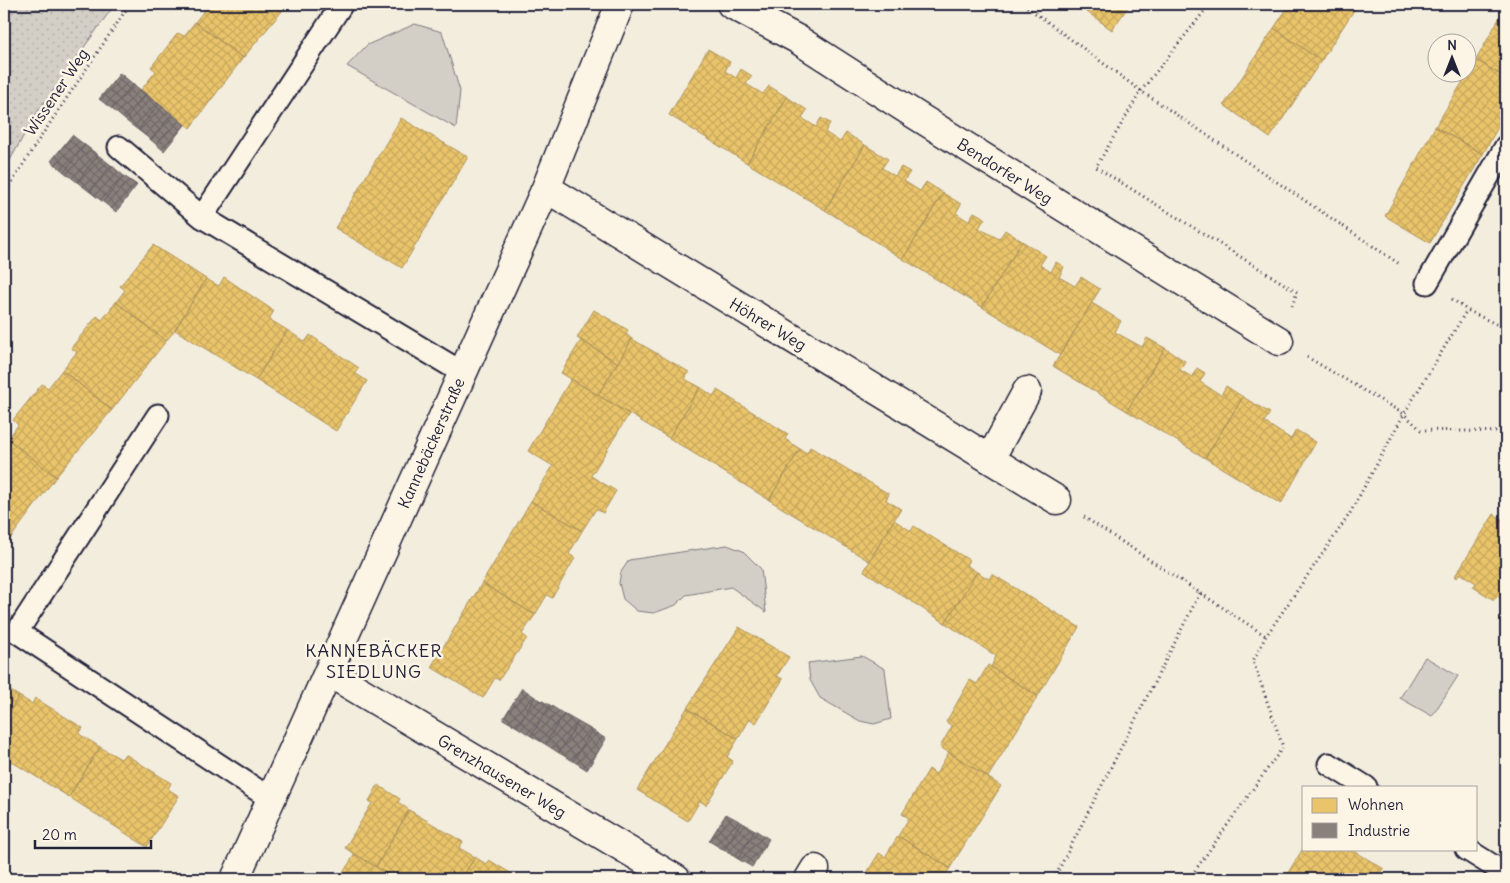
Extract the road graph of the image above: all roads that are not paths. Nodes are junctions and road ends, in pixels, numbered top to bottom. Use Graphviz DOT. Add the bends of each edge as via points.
graph roads {
  1 [pos="342,4"];
  2 [pos="620,4"];
  3 [pos="731,4"];
  4 [pos="1506,146"];
  5 [pos="119,147"];
  6 [pos="546,188"];
  7 [pos="202,217"];
  8 [pos="1427,283"];
  9 [pos="1279,341"];
  10 [pos="463,373"];
  11 [pos="1027,391"];
  12 [pos="158,415"];
  13 [pos="990,459"];
  14 [pos="1057,500"];
  15 [pos="10,627"];
  16 [pos="328,672"];
  17 [pos="1329,764"];
  18 [pos="1364,786"];
  19 [pos="271,799"];
  20 [pos="1468,850"];
  21 [pos="1506,874"];
  22 [pos="235,879"];
  23 [pos="676,879"];
  1 -- 7 [label="lane"];
  2 -- 6 [label="street, Kannebäckerstraße"];
  3 -- 9 [label="street, Bendorfer Weg" via="797,39"];
  4 -- 8 [label="lane"];
  5 -- 7 [label="lane"];
  6 -- 10 [label="street, Kannebäckerstraße"];
  6 -- 13 [label="street, Höhrer Weg"];
  7 -- 10 [label="lane"];
  10 -- 16 [label="street, Kannebäckerstraße"];
  11 -- 13 [label="street"];
  12 -- 15 [label="lane"];
  13 -- 14 [label="street, Höhrer Weg"];
  15 -- 19 [label="lane"];
  16 -- 19 [label="street, Kannebäckerstraße"];
  16 -- 23 [label="street, Grenzhausener Weg"];
  17 -- 18 [label="lane"];
  19 -- 22 [label="street, Kannebäckerstraße"];
  20 -- 21 [label="lane"];
}
